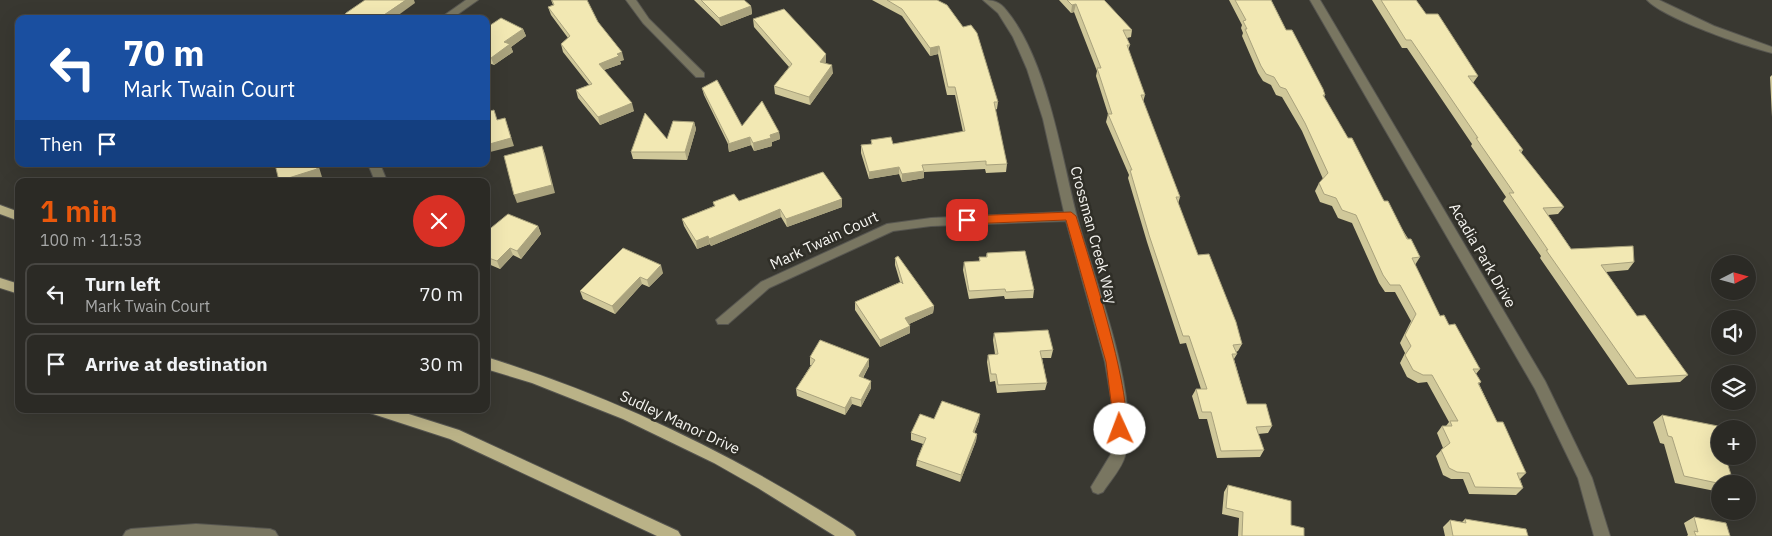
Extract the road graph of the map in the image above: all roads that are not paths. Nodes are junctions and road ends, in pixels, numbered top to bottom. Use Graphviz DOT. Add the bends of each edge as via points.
graph roads {
  1 [pos="473,0"];
  2 [pos="632,0"];
  3 [pos="988,0"];
  4 [pos="1315,0"];
  5 [pos="1652,0"];
  6 [pos="450,15"];
  7 [pos="1772,50"];
  8 [pos="700,75"];
  9 [pos="0,209"];
  10 [pos="15,215"];
  11 [pos="1071,216"];
  12 [pos="0,282"];
  13 [pos="15,288"];
  14 [pos="723,320"];
  15 [pos="490,364"];
  16 [pos="388,413"];
  17 [pos="1098,487"];
  18 [pos="131,536"];
  19 [pos="270,536"];
  20 [pos="673,536"];
  21 [pos="848,536"];
  22 [pos="1602,536"];
  1 -- 6 [label="street"];
  2 -- 8 [label="street" via="646,21"];
  3 -- 11 [label="street, Crossman Creek Way" via="1002,11 1032,69 1048,119"];
  4 -- 22 [label="street, Acadia Park Drive" via="1540,385 1585,478"];
  5 -- 7 [label="street" via="1726,35"];
  9 -- 10 [label="main road"];
  11 -- 14 [label="street, Mark Twain Court" via="976,219 891,228 765,286"];
  11 -- 17 [label="street, Crossman Creek Way" via="1112,362 1121,416 1118,456"];
  12 -- 13 [label="main road"];
  15 -- 21 [label="main road, Sudley Manor Drive" via="594,401 665,432 792,498"];
  16 -- 20 [label="main road" via="454,434"];
  18 -- 19 [label="street" via="196,531"];
}
